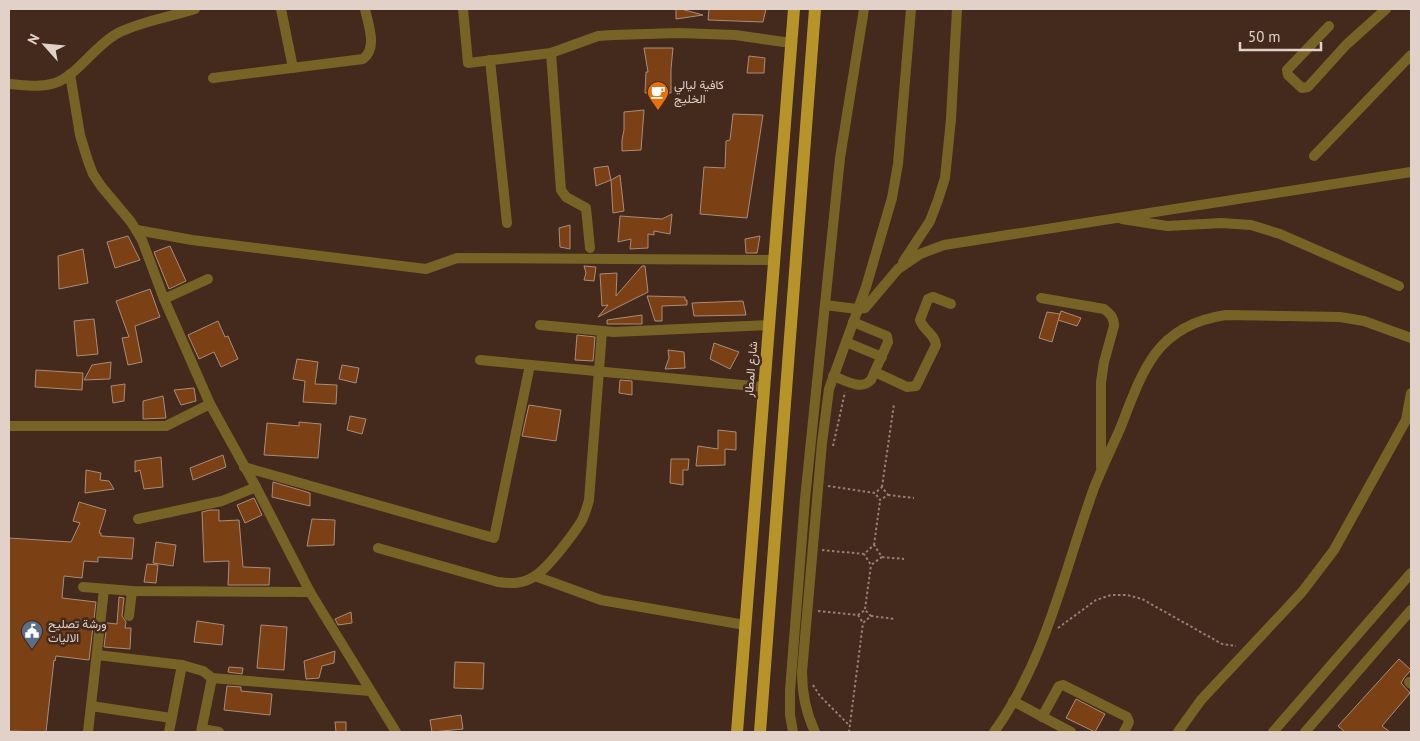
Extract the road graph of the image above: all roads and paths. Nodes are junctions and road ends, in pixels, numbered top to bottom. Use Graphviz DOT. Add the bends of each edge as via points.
graph roads {
  1 [pos="195,9"];
  2 [pos="281,9"];
  3 [pos="365,9"];
  4 [pos="463,9"];
  5 [pos="794,9"];
  6 [pos="815,9"];
  7 [pos="864,9"];
  8 [pos="911,9"];
  9 [pos="957,9"];
  10 [pos="1386,9"];
  11 [pos="1328,26"];
  12 [pos="792,43"];
  13 [pos="550,53"];
  14 [pos="1411,55"];
  15 [pos="490,60"];
  16 [pos="293,68"];
  17 [pos="70,74"];
  18 [pos="214,78"];
  19 [pos="9,84"];
  20 [pos="1314,156"];
  21 [pos="1411,172"];
  22 [pos="1116,217"];
  23 [pos="507,223"];
  24 [pos="137,230"];
  25 [pos="590,248"];
  26 [pos="774,260"];
  27 [pos="898,269"];
  28 [pos="208,278"];
  29 [pos="1398,286"];
  30 [pos="1041,298"];
  31 [pos="164,299"];
  32 [pos="951,304"];
  33 [pos="825,305"];
  34 [pos="857,309"];
  35 [pos="852,322"];
  36 [pos="540,325"];
  37 [pos="769,325"];
  38 [pos="602,331"];
  39 [pos="1411,338"];
  40 [pos="846,342"];
  41 [pos="882,356"];
  42 [pos="480,360"];
  43 [pos="530,365"];
  44 [pos="600,372"];
  45 [pos="875,372"];
  46 [pos="833,376"];
  47 [pos="849,381"];
  48 [pos="763,387"];
  49 [pos="1411,393"];
  50 [pos="210,404"];
  51 [pos="894,404"];
  52 [pos="9,426"];
  53 [pos="833,448"];
  54 [pos="244,467"];
  55 [pos="1101,473"];
  56 [pos="828,486"];
  57 [pos="256,487"];
  58 [pos="882,487"];
  59 [pos="875,493"];
  60 [pos="888,495"];
  61 [pos="914,498"];
  62 [pos="880,500"];
  63 [pos="138,519"];
  64 [pos="874,545"];
  65 [pos="378,548"];
  66 [pos="821,550"];
  67 [pos="864,554"];
  68 [pos="882,557"];
  69 [pos="904,560"];
  70 [pos="871,565"];
  71 [pos="1411,573"];
  72 [pos="535,576"];
  73 [pos="83,587"];
  74 [pos="104,589"];
  75 [pos="132,591"];
  76 [pos="310,592"];
  77 [pos="865,610"];
  78 [pos="1411,610"];
  79 [pos="815,611"];
  80 [pos="858,615"];
  81 [pos="129,616"];
  82 [pos="871,616"];
  83 [pos="895,620"];
  84 [pos="863,623"];
  85 [pos="745,625"];
  86 [pos="1044,638"];
  87 [pos="1253,644"];
  88 [pos="97,655"];
  89 [pos="182,665"];
  90 [pos="212,678"];
  91 [pos="813,684"];
  92 [pos="370,691"];
  93 [pos="1013,701"];
  94 [pos="91,706"];
  95 [pos="1042,716"];
  96 [pos="171,718"];
  97 [pos="850,726"];
  98 [pos="202,731"];
  99 [pos="88,732"];
  100 [pos="169,732"];
  101 [pos="219,732"];
  102 [pos="396,732"];
  103 [pos="737,732"];
  104 [pos="760,732"];
  105 [pos="793,732"];
  106 [pos="815,732"];
  107 [pos="849,732"];
  108 [pos="994,732"];
  109 [pos="1071,732"];
  110 [pos="1124,732"];
  111 [pos="1178,732"];
  112 [pos="1273,732"];
  113 [pos="1305,732"];
  1 -- 17 [label="street" via="117,33"];
  2 -- 16 [label="street"];
  3 -- 16 [label="street" via="371,44 366,56 358,60"];
  4 -- 15 [label="street" via="468,63"];
  5 -- 12 [label="main road, شارع المطار"];
  6 -- 104 [label="main road"];
  7 -- 33 [label="street" via="840,158"];
  8 -- 34 [label="street" via="894,187 884,230"];
  9 -- 27 [label="street" via="945,178 930,221"];
  10 -- 11 [label="street" via="1346,45 1308,87 1302,88 1287,70"];
  12 -- 13 [label="street" via="694,33 613,35 598,36"];
  12 -- 26 [label="main road, شارع المطار"];
  13 -- 15 [label="street"];
  13 -- 25 [label="street" via="562,192 586,208"];
  14 -- 20 [label="street"];
  15 -- 23 [label="street"];
  16 -- 18 [label="street"];
  17 -- 19 [label="street" via="46,85"];
  17 -- 24 [label="street" via="80,135 88,161 101,186"];
  21 -- 22 [label="street"];
  22 -- 27 [label="street" via="944,245 920,254"];
  22 -- 29 [label="street" via="1168,226 1251,225"];
  24 -- 26 [label="street" via="192,240 426,269 457,258"];
  24 -- 31 [label="street"];
  26 -- 37 [label="main road, شارع المطار"];
  27 -- 34 [label="street" via="868,306"];
  28 -- 31 [label="street"];
  30 -- 55 [label="street" via="1104,309 1114,321 1101,382"];
  31 -- 50 [label="street"];
  32 -- 45 [label="street" via="933,297 928,299 920,320 936,344 916,386 907,387"];
  33 -- 34 [label="street"];
  33 -- 105 [label="street" via="790,691"];
  34 -- 35 [label="street"];
  35 -- 40 [label="street"];
  35 -- 41 [label="street" via="887,336"];
  36 -- 38 [label="street"];
  37 -- 38 [label="street"];
  37 -- 48 [label="main road, شارع المطار"];
  38 -- 44 [label="street"];
  39 -- 55 [label="street" via="1364,321 1328,316 1226,314 1186,326 1164,343 1148,365"];
  40 -- 41 [label="street"];
  40 -- 46 [label="street"];
  41 -- 45 [label="street"];
  42 -- 43 [label="street"];
  43 -- 44 [label="street"];
  43 -- 54 [label="street" via="494,538"];
  44 -- 48 [label="street"];
  44 -- 72 [label="street" via="591,488 586,510 575,530"];
  45 -- 47 [label="street" via="867,384 861,386"];
  46 -- 47 [label="street"];
  46 -- 106 [label="street" via="822,444 802,672 804,700"];
  47 -- 53 [label="path"];
  48 -- 85 [label="main road, شارع المطار"];
  49 -- 87 [label="street" via="1406,420 1344,536 1302,592"];
  50 -- 52 [label="street" via="166,426"];
  50 -- 54 [label="street"];
  51 -- 58 [label="path"];
  54 -- 57 [label="street"];
  55 -- 86 [label="street"];
  56 -- 59 [label="path"];
  57 -- 63 [label="street" via="222,502"];
  57 -- 76 [label="street"];
  58 -- 59 [label="path"];
  58 -- 60 [label="path"];
  59 -- 62 [label="path"];
  60 -- 61 [label="path"];
  60 -- 62 [label="path"];
  62 -- 64 [label="path"];
  64 -- 67 [label="path"];
  64 -- 68 [label="path"];
  65 -- 72 [label="street" via="498,582 523,582"];
  66 -- 67 [label="path"];
  67 -- 70 [label="path"];
  68 -- 69 [label="path"];
  68 -- 70 [label="path"];
  70 -- 77 [label="path"];
  71 -- 112 [label="street"];
  72 -- 85 [label="street" via="601,600"];
  73 -- 74 [label="street"];
  74 -- 75 [label="street"];
  74 -- 88 [label="street"];
  75 -- 76 [label="street"];
  75 -- 81 [label="street"];
  76 -- 92 [label="street"];
  77 -- 80 [label="path"];
  77 -- 82 [label="path"];
  78 -- 113 [label="street"];
  79 -- 80 [label="path"];
  80 -- 84 [label="path"];
  82 -- 83 [label="path"];
  82 -- 84 [label="path"];
  84 -- 97 [label="path"];
  85 -- 103 [label="main road, شارع المطار"];
  86 -- 87 [label="path" via="1096,600 1119,594 1142,599 1222,644"];
  86 -- 93 [label="street"];
  87 -- 111 [label="street" via="1201,700"];
  88 -- 89 [label="street"];
  88 -- 94 [label="street"];
  89 -- 90 [label="street" via="203,671"];
  89 -- 96 [label="street"];
  90 -- 92 [label="street"];
  90 -- 98 [label="street"];
  91 -- 97 [label="path" via="820,696"];
  92 -- 102 [label="street"];
  93 -- 95 [label="street"];
  93 -- 108 [label="street"];
  94 -- 96 [label="street"];
  94 -- 99 [label="street"];
  95 -- 109 [label="street"];
  95 -- 110 [label="street" via="1059,686 1063,685 1127,717"];
  96 -- 100 [label="street"];
  97 -- 107 [label="path"];
  98 -- 101 [label="street"];
}
